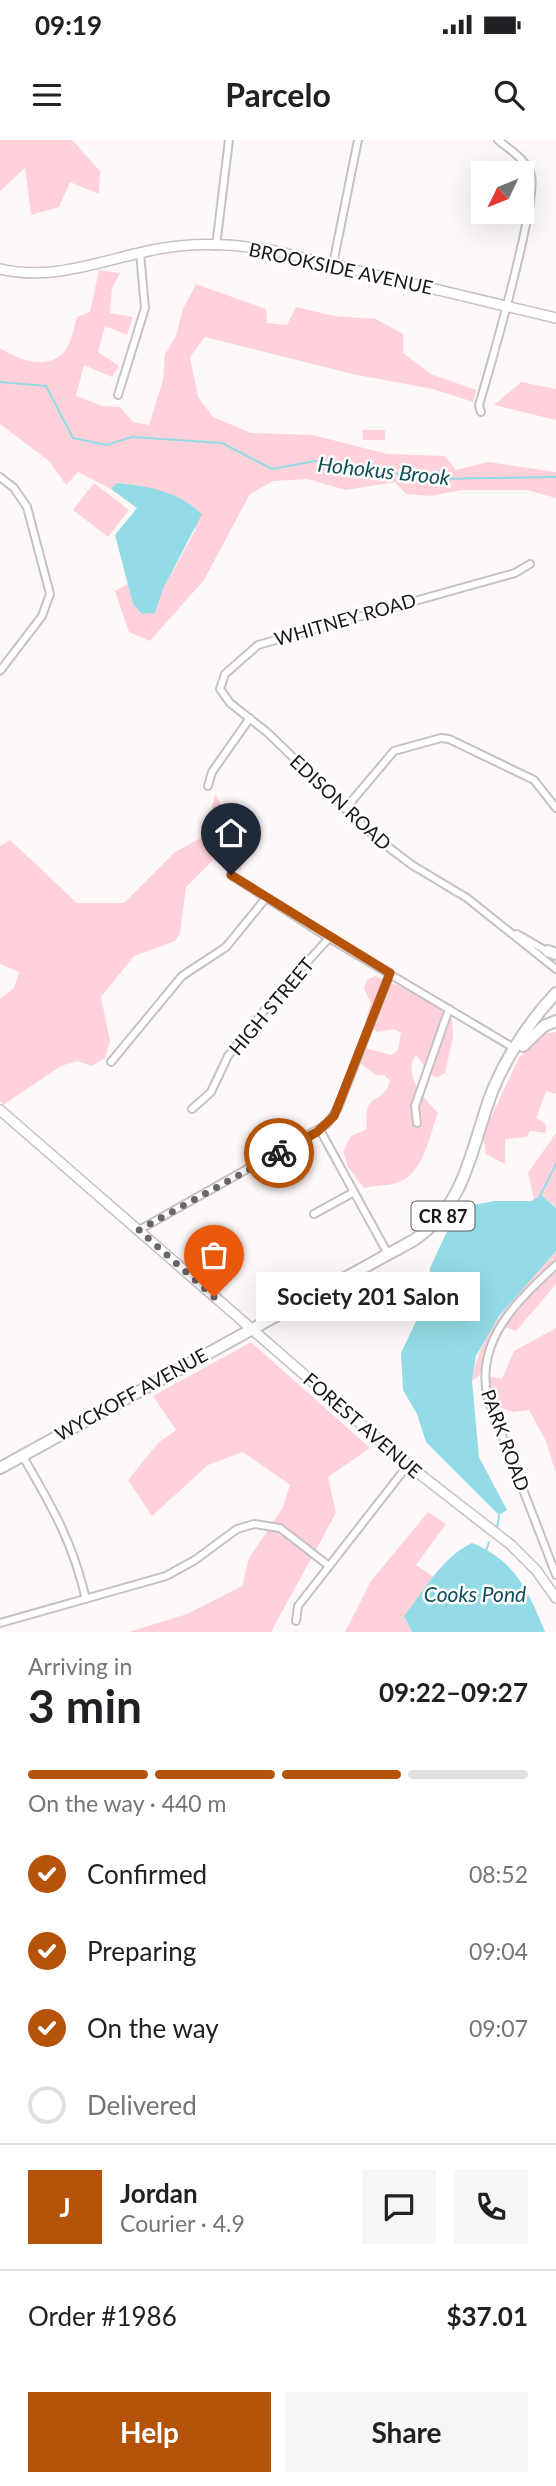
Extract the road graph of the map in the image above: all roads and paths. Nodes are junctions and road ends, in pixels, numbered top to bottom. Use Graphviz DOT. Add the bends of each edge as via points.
graph roads {
  1 [pos="229,140"];
  2 [pos="358,140"];
  3 [pos="499,140"];
  4 [pos="216,246"];
  5 [pos="140,253"];
  6 [pos="333,264"];
  7 [pos="0,269"];
  8 [pos="505,306"];
  9 [pos="556,318"];
  10 [pos="118,395"];
  11 [pos="481,412"];
  12 [pos="0,477"];
  13 [pos="530,564"];
  14 [pos="0,671"];
  15 [pos="250,718"];
  16 [pos="208,786"];
  17 [pos="556,808"];
  18 [pos="345,809"];
  19 [pos="231,875"];
  20 [pos="266,898"];
  21 [pos="506,928"];
  22 [pos="329,938"];
  23 [pos="553,954"];
  24 [pos="556,969"];
  25 [pos="390,973"];
  26 [pos="556,993"];
  27 [pos="449,1009"];
  28 [pos="556,1021"];
  29 [pos="514,1048"];
  30 [pos="111,1062"];
  31 [pos="505,1066"];
  32 [pos="0,1110"];
  33 [pos="192,1110"];
  34 [pos="417,1123"];
  35 [pos="320,1130"];
  36 [pos="354,1192"];
  37 [pos="314,1214"];
  38 [pos="139,1230"];
  39 [pos="388,1254"];
  40 [pos="556,1265"];
  41 [pos="252,1329"];
  42 [pos="22,1455"];
  43 [pos="408,1465"];
  44 [pos="0,1468"];
  45 [pos="556,1549"];
  46 [pos="548,1552"];
  47 [pos="329,1566"];
  48 [pos="556,1575"];
  49 [pos="556,1598"];
  50 [pos="86,1600"];
  51 [pos="296,1621"];
  52 [pos="0,1623"];
  1 -- 4 [label="street"];
  2 -- 6 [label="street"];
  3 -- 8 [label="street" via="526,164 532,187"];
  4 -- 5 [label="main road, BROOKSIDE AVENUE"];
  4 -- 6 [label="main road, BROOKSIDE AVENUE" via="258,248"];
  5 -- 7 [label="main road, BROOKSIDE AVENUE" via="63,272 27,274"];
  5 -- 10 [label="street" via="145,308"];
  6 -- 8 [label="main road, BROOKSIDE AVENUE"];
  8 -- 9 [label="main road, BROOKSIDE AVENUE"];
  8 -- 11 [label="street"];
  12 -- 14 [label="street" via="27,507 50,594 42,616"];
  13 -- 15 [label="street, WHITNEY ROAD" via="515,573 258,645 238,660 220,683 223,695"];
  15 -- 16 [label="street" via="212,772"];
  15 -- 18 [label="street, EDISON ROAD"];
  17 -- 18 [label="street" via="534,780 441,738 394,751"];
  18 -- 21 [label="street, EDISON ROAD" via="385,845"];
  19 -- 20 [label="street"];
  20 -- 22 [label="street"];
  20 -- 30 [label="street" via="226,947 185,973"];
  21 -- 23 [label="street, EDISON ROAD"];
  21 -- 24 [label="street, EDISON ROAD"];
  22 -- 25 [label="street"];
  22 -- 33 [label="street, HIGH STREET" via="270,1003 228,1056 211,1092"];
  25 -- 27 [label="street"];
  25 -- 35 [label="street" via="338,1108"];
  26 -- 29 [label="main road, WYCKOFF AVENUE / CR 87"];
  27 -- 29 [label="street"];
  27 -- 34 [label="street" via="415,1106"];
  28 -- 31 [label="main road" via="534,1034"];
  29 -- 31 [label="main road, WYCKOFF AVENUE / CR 87"];
  31 -- 39 [label="main road, WYCKOFF AVENUE / CR 87" via="452,1203 424,1233"];
  32 -- 38 [label="main road, FOREST AVENUE"];
  35 -- 36 [label="street"];
  35 -- 38 [label="street"];
  36 -- 37 [label="street"];
  36 -- 39 [label="street"];
  38 -- 41 [label="main road, FOREST AVENUE"];
  39 -- 41 [label="main road, WYCKOFF AVENUE / CR 87"];
  40 -- 46 [label="street, PARK ROAD" via="496,1331 484,1376 488,1399"];
  41 -- 42 [label="main road, WYCKOFF AVENUE / CR 87"];
  41 -- 43 [label="main road, FOREST AVENUE"];
  42 -- 44 [label="main road, WYCKOFF AVENUE / CR 87"];
  42 -- 50 [label="street" via="65,1531"];
  43 -- 47 [label="street"];
  43 -- 49 [label="main road, FOREST AVENUE" via="524,1557"];
  45 -- 46 [label="street"];
  46 -- 48 [label="street, PARK ROAD"];
  47 -- 50 [label="street" via="280,1528 254,1524 237,1529 166,1576"];
  47 -- 51 [label="street" via="298,1606"];
  50 -- 52 [label="street"];
}
